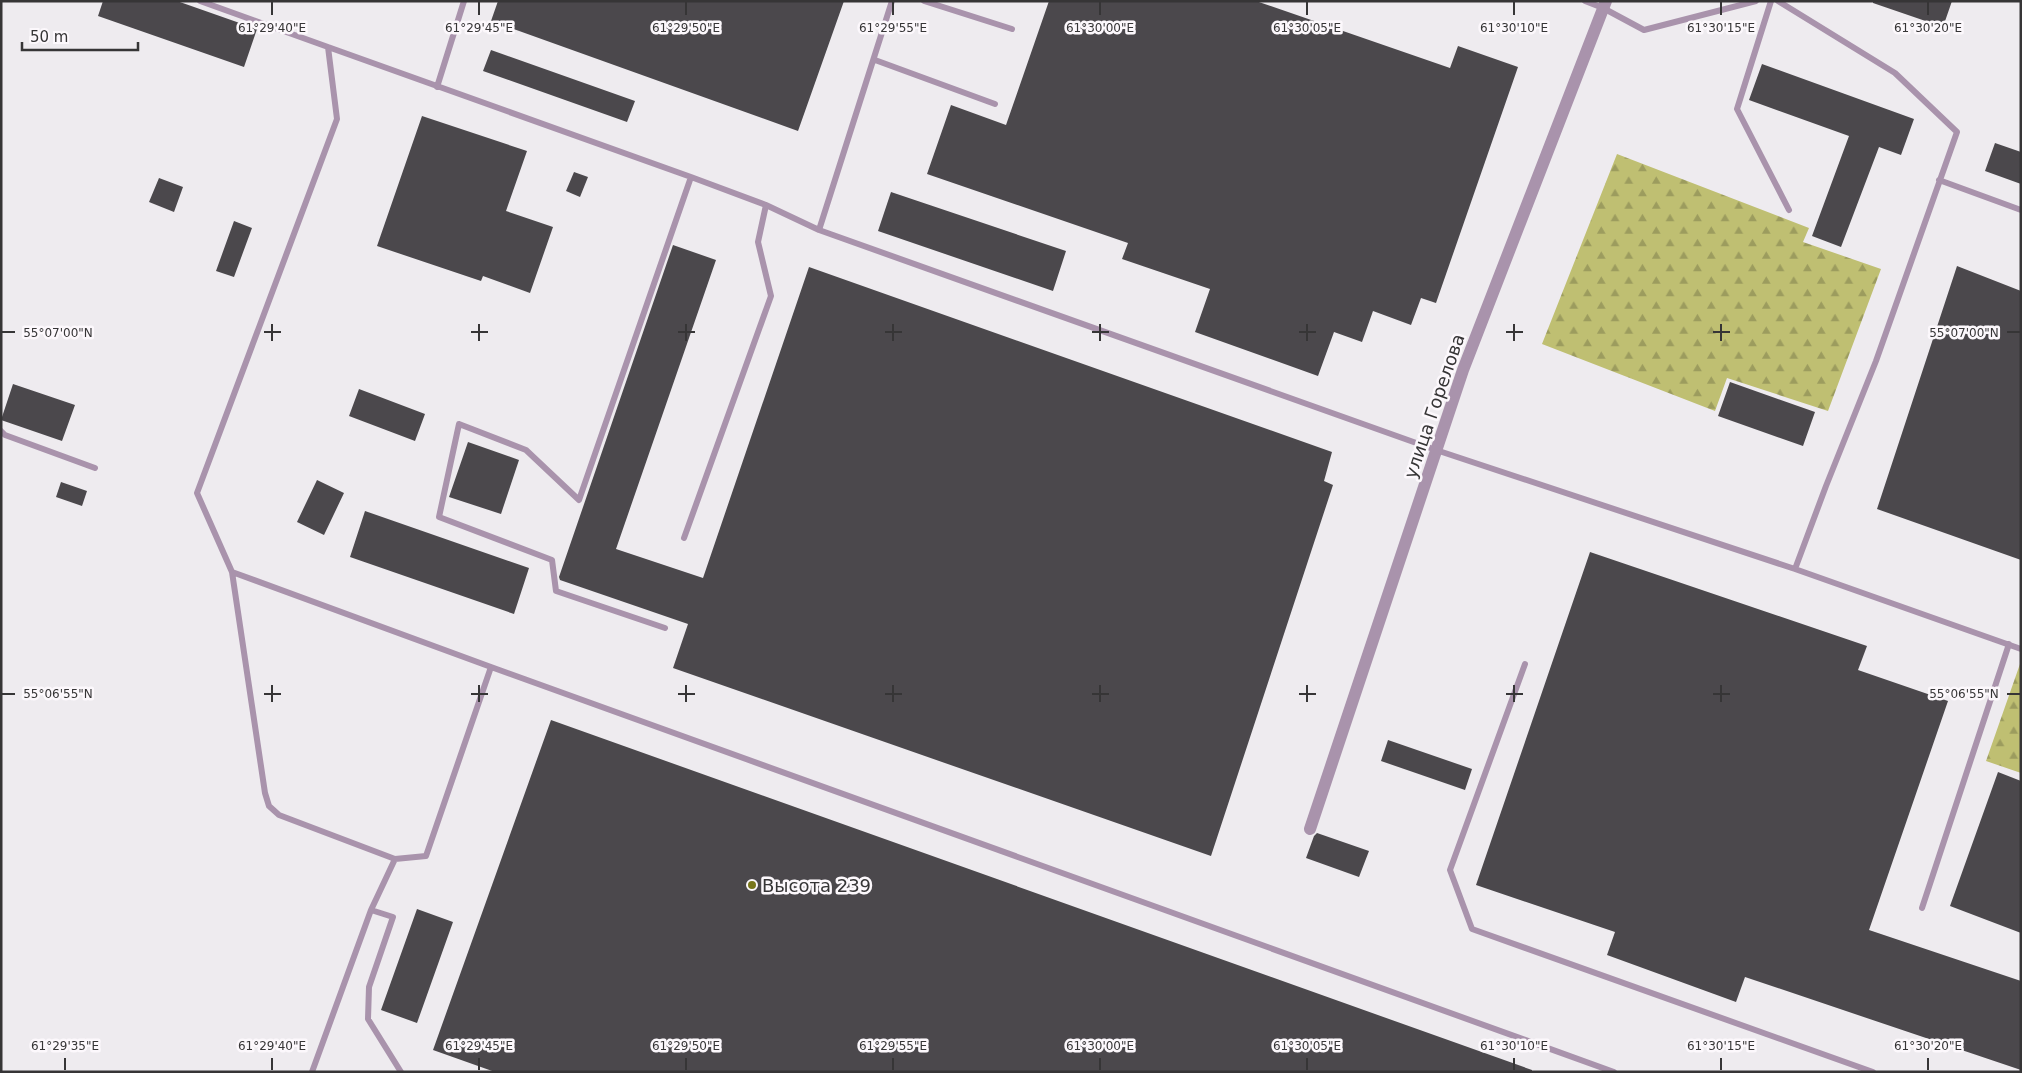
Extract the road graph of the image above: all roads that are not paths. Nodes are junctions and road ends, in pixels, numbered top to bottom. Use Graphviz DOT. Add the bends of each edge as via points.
graph roads {
  1 [pos="200,1"];
  2 [pos="464,1"];
  3 [pos="892,1"];
  4 [pos="924,1"];
  5 [pos="1585,1"];
  6 [pos="1756,1"];
  7 [pos="1771,1"];
  8 [pos="1778,1"];
  9 [pos="1604,4"];
  10 [pos="1012,29"];
  11 [pos="328,47"];
  12 [pos="875,60"];
  13 [pos="437,87"];
  14 [pos="995,104"];
  15 [pos="691,177"];
  16 [pos="1939,180"];
  17 [pos="766,205"];
  18 [pos="1789,210"];
  19 [pos="2021,210"];
  20 [pos="820,230"];
  21 [pos="1,431"];
  22 [pos="1436,450"];
  23 [pos="95,468"];
  24 [pos="684,538"];
  25 [pos="1795,568"];
  26 [pos="232,572"];
  27 [pos="665,628"];
  28 [pos="2009,644"];
  29 [pos="2021,649"];
  30 [pos="1525,664"];
  31 [pos="491,667"];
  32 [pos="1310,828"];
  33 [pos="395,860"];
  34 [pos="1922,908"];
  35 [pos="370,910"];
  36 [pos="312,1072"];
  37 [pos="401,1072"];
  38 [pos="1614,1072"];
  39 [pos="1873,1072"];
  1 -- 11 [label="lane"];
  2 -- 13 [label="lane"];
  3 -- 12 [label="lane"];
  4 -- 10 [label="lane"];
  5 -- 9 [label="lane"];
  6 -- 9 [label="lane" via="1644,30"];
  7 -- 18 [label="lane" via="1737,109"];
  8 -- 16 [label="lane" via="1895,73 1956,132"];
  9 -- 22 [label="street, улица Горелова" via="1466,361"];
  11 -- 13 [label="lane"];
  11 -- 26 [label="lane" via="337,119 197,493"];
  12 -- 14 [label="lane"];
  12 -- 20 [label="lane"];
  13 -- 15 [label="lane"];
  15 -- 17 [label="lane"];
  15 -- 27 [label="lane" via="579,500 526,450 459,424 439,517 552,560 556,591"];
  16 -- 19 [label="lane"];
  16 -- 25 [label="lane" via="1876,361"];
  17 -- 20 [label="lane"];
  17 -- 24 [label="lane" via="758,242 771,296"];
  20 -- 22 [label="lane"];
  21 -- 23 [label="lane"];
  22 -- 25 [label="lane"];
  22 -- 32 [label="street, улица Горелова"];
  25 -- 28 [label="lane"];
  26 -- 31 [label="lane"];
  26 -- 33 [label="lane" via="269,806 279,815"];
  28 -- 29 [label="lane"];
  28 -- 34 [label="lane"];
  30 -- 39 [label="lane" via="1450,870 1472,929"];
  31 -- 33 [label="lane" via="426,856"];
  31 -- 38 [label="lane"];
  33 -- 35 [label="lane"];
  35 -- 36 [label="lane"];
  35 -- 37 [label="lane" via="393,918 369,987 368,1019"];
}
